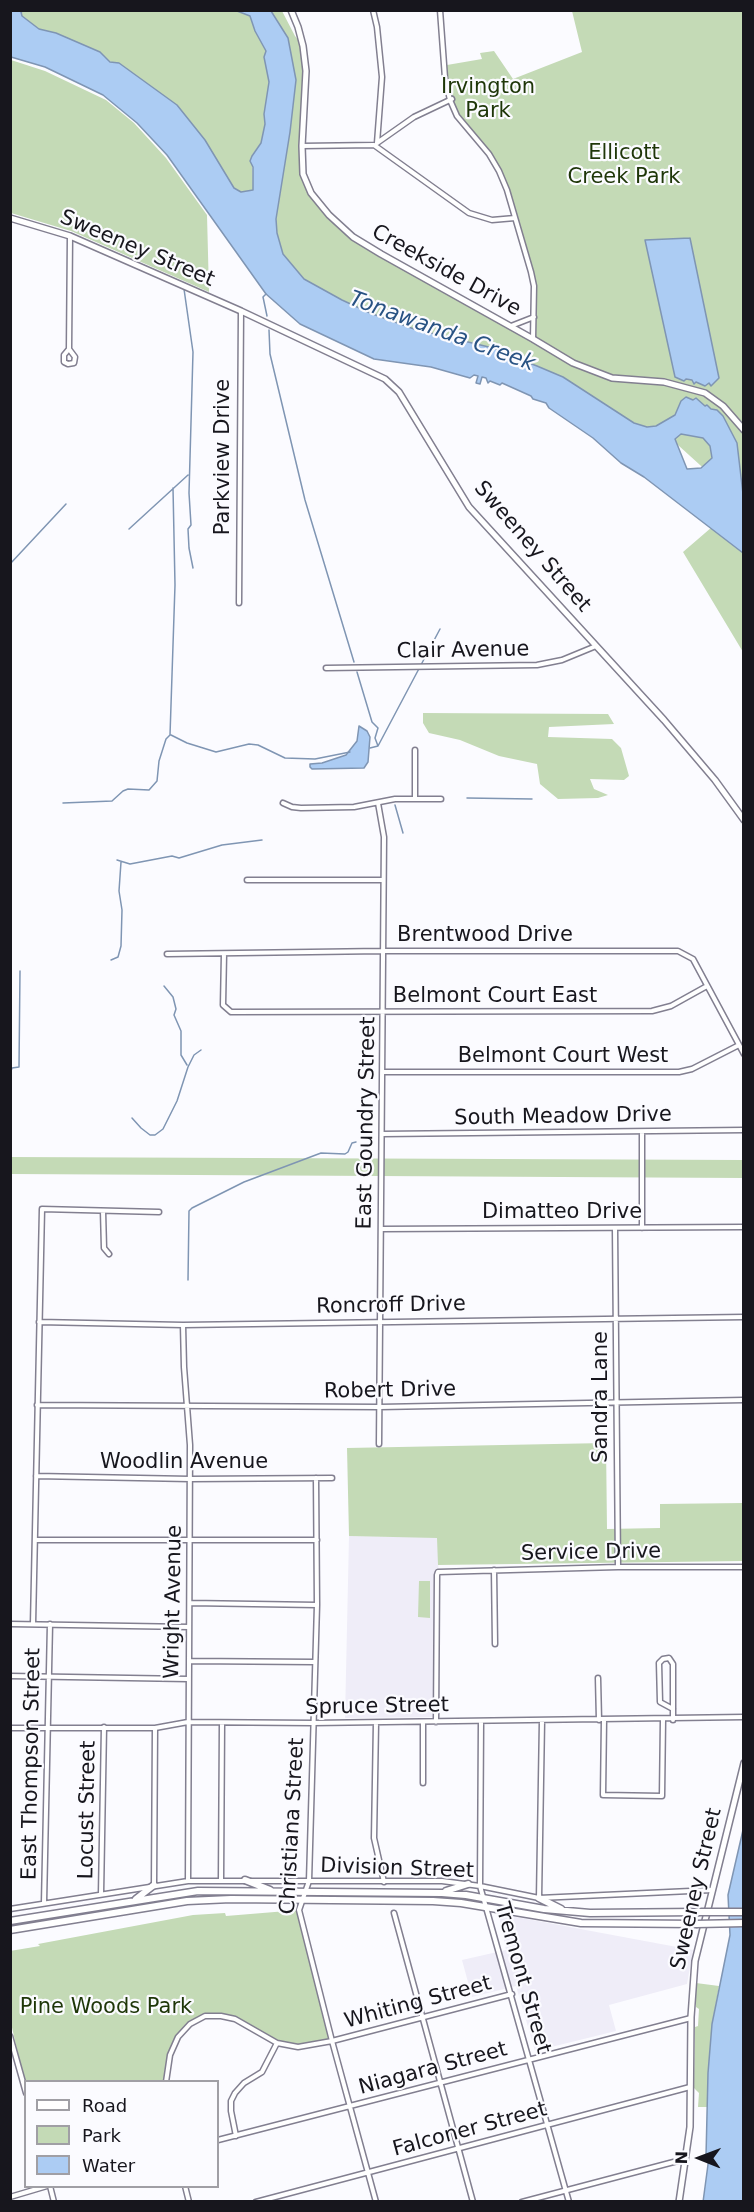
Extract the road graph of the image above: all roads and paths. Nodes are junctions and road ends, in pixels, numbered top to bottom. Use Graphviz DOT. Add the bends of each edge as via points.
graph roads {
  1 [pos="291,10"];
  2 [pos="374,10"];
  3 [pos="440,10"];
  4 [pos="451,99"];
  5 [pos="376,144"];
  6 [pos="302,146"];
  7 [pos="10,218"];
  8 [pos="515,218"];
  9 [pos="70,236"];
  10 [pos="240,311"];
  11 [pos="534,317"];
  12 [pos="511,326"];
  13 [pos="533,339"];
  14 [pos="69,349"];
  15 [pos="744,430"];
  16 [pos="240,603"];
  17 [pos="597,645"];
  18 [pos="326,668"];
  19 [pos="414,750"];
  20 [pos="415,798"];
  21 [pos="441,798"];
  22 [pos="283,803"];
  23 [pos="378,803"];
  24 [pos="744,820"];
  25 [pos="247,880"];
  26 [pos="383,880"];
  27 [pos="382,951"];
  28 [pos="167,954"];
  29 [pos="224,954"];
  30 [pos="707,986"];
  31 [pos="383,1013"];
  32 [pos="738,1045"];
  33 [pos="744,1054"];
  34 [pos="382,1072"];
  35 [pos="744,1130"];
  36 [pos="642,1132"];
  37 [pos="382,1134"];
  38 [pos="104,1211"];
  39 [pos="159,1212"];
  40 [pos="744,1227"];
  41 [pos="615,1228"];
  42 [pos="642,1228"];
  43 [pos="381,1229"];
  44 [pos="109,1254"];
  45 [pos="744,1317"];
  46 [pos="616,1318"];
  47 [pos="380,1321"];
  48 [pos="39,1322"];
  49 [pos="183,1325"];
  50 [pos="744,1400"];
  51 [pos="618,1402"];
  52 [pos="37,1405"];
  53 [pos="187,1406"];
  54 [pos="380,1407"];
  55 [pos="379,1444"];
  56 [pos="36,1476"];
  57 [pos="316,1478"];
  58 [pos="332,1478"];
  59 [pos="190,1479"];
  60 [pos="35,1540"];
  61 [pos="317,1540"];
  62 [pos="191,1541"];
  63 [pos="618,1567"];
  64 [pos="744,1567"];
  65 [pos="494,1570"];
  66 [pos="190,1603"];
  67 [pos="317,1605"];
  68 [pos="10,1624"];
  69 [pos="33,1624"];
  70 [pos="50,1624"];
  71 [pos="189,1627"];
  72 [pos="495,1644"];
  73 [pos="189,1661"];
  74 [pos="314,1662"];
  75 [pos="10,1676"];
  76 [pos="50,1677"];
  77 [pos="598,1678"];
  78 [pos="188,1679"];
  79 [pos="673,1709"];
  80 [pos="744,1717"];
  81 [pos="598,1720"];
  82 [pos="604,1720"];
  83 [pos="663,1720"];
  84 [pos="673,1720"];
  85 [pos="542,1721"];
  86 [pos="188,1722"];
  87 [pos="423,1722"];
  88 [pos="436,1722"];
  89 [pos="480,1722"];
  90 [pos="222,1723"];
  91 [pos="313,1723"];
  92 [pos="376,1723"];
  93 [pos="104,1727"];
  94 [pos="10,1728"];
  95 [pos="49,1728"];
  96 [pos="155,1728"];
  97 [pos="744,1763"];
  98 [pos="423,1783"];
  99 [pos="222,1880"];
  100 [pos="245,1880"];
  101 [pos="188,1881"];
  102 [pos="309,1881"];
  103 [pos="384,1882"];
  104 [pos="468,1884"];
  105 [pos="154,1885"];
  106 [pos="480,1886"];
  107 [pos="712,1890"];
  108 [pos="273,1891"];
  109 [pos="305,1892"];
  110 [pos="442,1893"];
  111 [pos="101,1894"];
  112 [pos="484,1898"];
  113 [pos="539,1898"];
  114 [pos="135,1900"];
  115 [pos="302,1901"];
  116 [pos="44,1903"];
  117 [pos="487,1907"];
  118 [pos="10,1909"];
  119 [pos="568,1911"];
  120 [pos="744,1912"];
  121 [pos="394,1913"];
  122 [pos="10,1921"];
  123 [pos="744,1923"];
  124 [pos="10,1930"];
  125 [pos="512,1994"];
  126 [pos="422,2018"];
  127 [pos="691,2018"];
  128 [pos="10,2036"];
  129 [pos="332,2041"];
  130 [pos="277,2043"];
  131 [pos="530,2059"];
  132 [pos="166,2080"];
  133 [pos="439,2082"];
  134 [pos="24,2086"];
  135 [pos="691,2087"];
  136 [pos="349,2106"];
  137 [pos="548,2125"];
  138 [pos="236,2136"];
  139 [pos="219,2140"];
  140 [pos="457,2148"];
  141 [pos="686,2159"];
  142 [pos="368,2172"];
  143 [pos="45,2188"];
  144 [pos="566,2190"];
  145 [pos="10,2197"];
  146 [pos="256,2202"];
  147 [pos="376,2202"];
  148 [pos="473,2202"];
  149 [pos="522,2202"];
  150 [pos="569,2202"];
  151 [pos="679,2202"];
  1 -- 6 [label="street, Creekside Drive" via="303,46 306,71"];
  2 -- 5 [label="street" via="382,77"];
  3 -- 4 [label="street" via="445,78"];
  4 -- 5 [label="street" via="414,117"];
  4 -- 8 [label="street" via="457,116 499,171"];
  5 -- 6 [label="street"];
  5 -- 8 [label="street" via="469,213 492,220"];
  6 -- 12 [label="street, Creekside Drive" via="303,174 311,193 353,237"];
  7 -- 9 [label="street, Sweeney Street"];
  8 -- 11 [label="street" via="534,286"];
  9 -- 10 [label="street, Sweeney Street"];
  9 -- 14 [label="street"];
  10 -- 16 [label="street, Parkview Drive"];
  10 -- 17 [label="street, Sweeney Street" via="385,379 399,392 469,507"];
  11 -- 12 [label="street"];
  11 -- 13 [label="street"];
  12 -- 13 [label="street, Creekside Drive"];
  13 -- 15 [label="street, Creekside Drive" via="598,374 664,382 705,393"];
  17 -- 18 [label="street, Clair Avenue" via="562,660 537,665"];
  17 -- 24 [label="street, Sweeney Street" via="715,780"];
  19 -- 20 [label="street"];
  20 -- 21 [label="street"];
  20 -- 23 [label="street"];
  22 -- 23 [label="street" via="292,807 363,807"];
  23 -- 26 [label="street, East Goundry Street" via="384,831"];
  25 -- 26 [label="street"];
  26 -- 27 [label="street, East Goundry Street"];
  27 -- 29 [label="street, Brentwood Drive"];
  27 -- 30 [label="street, Brentwood Drive" via="678,951 693,959"];
  27 -- 31 [label="street, East Goundry Street"];
  28 -- 29 [label="street, Brentwood Drive"];
  29 -- 31 [label="street, Belmont Court East" via="223,1005 231,1012"];
  30 -- 31 [label="street, Belmont Court East" via="671,1006 652,1011"];
  30 -- 32 [label="street, Brentwood Drive"];
  31 -- 34 [label="street, East Goundry Street"];
  32 -- 33 [label="street, Brentwood Drive"];
  32 -- 34 [label="street, Belmont Court West" via="679,1072"];
  34 -- 37 [label="street, East Goundry Street"];
  35 -- 36 [label="street, South Meadow Drive"];
  36 -- 37 [label="street, South Meadow Drive"];
  36 -- 42 [label="street"];
  37 -- 43 [label="street, East Goundry Street"];
  38 -- 39 [label="street"];
  38 -- 44 [label="street" via="104,1248"];
  38 -- 48 [label="street" via="42,1209"];
  40 -- 42 [label="street, Dimatteo Drive"];
  41 -- 42 [label="street, Dimatteo Drive"];
  41 -- 43 [label="street, Dimatteo Drive"];
  41 -- 46 [label="street, Sandra Lane"];
  43 -- 47 [label="street, East Goundry Street"];
  45 -- 46 [label="street, Roncroff Drive"];
  46 -- 47 [label="street, Roncroff Drive"];
  46 -- 51 [label="street, Sandra Lane"];
  47 -- 49 [label="street, Roncroff Drive"];
  47 -- 54 [label="street, East Goundry Street"];
  48 -- 49 [label="street, Roncroff Drive"];
  48 -- 52 [label="street"];
  49 -- 53 [label="street, Wright Avenue"];
  50 -- 51 [label="street, Robert Drive"];
  51 -- 54 [label="street, Robert Drive"];
  51 -- 63 [label="street, Sandra Lane"];
  52 -- 53 [label="street, Robert Drive"];
  52 -- 56 [label="street"];
  53 -- 54 [label="street, Robert Drive"];
  53 -- 59 [label="street, Wright Avenue"];
  54 -- 55 [label="street, East Goundry Street"];
  56 -- 59 [label="street, Woodlin Avenue"];
  56 -- 60 [label="street"];
  57 -- 58 [label="street, Woodlin Avenue"];
  57 -- 59 [label="street, Woodlin Avenue"];
  57 -- 61 [label="street, Christiana Street"];
  59 -- 62 [label="street, Wright Avenue"];
  60 -- 62 [label="street"];
  60 -- 69 [label="street"];
  61 -- 62 [label="street"];
  61 -- 67 [label="street, Christiana Street"];
  62 -- 66 [label="street, Wright Avenue"];
  63 -- 64 [label="street, Service Drive"];
  63 -- 65 [label="street, Service Drive"];
  65 -- 72 [label="street"];
  65 -- 88 [label="street, Service Drive" via="436,1575"];
  66 -- 67 [label="street"];
  66 -- 71 [label="street, Wright Avenue"];
  67 -- 74 [label="street, Christiana Street"];
  68 -- 69 [label="street"];
  69 -- 70 [label="street"];
  70 -- 71 [label="street"];
  70 -- 76 [label="street, East Thompson Street"];
  71 -- 73 [label="street, Wright Avenue"];
  73 -- 74 [label="street"];
  73 -- 78 [label="street, Wright Avenue"];
  74 -- 91 [label="street, Christiana Street"];
  75 -- 76 [label="street"];
  76 -- 78 [label="street"];
  76 -- 95 [label="street, East Thompson Street"];
  77 -- 81 [label="street"];
  78 -- 86 [label="street, Wright Avenue"];
  79 -- 79 [label="street" via="673,1664 663,1659 659,1663 660,1702"];
  79 -- 84 [label="street"];
  80 -- 84 [label="street, Spruce Street"];
  81 -- 82 [label="street, Spruce Street"];
  81 -- 85 [label="street, Spruce Street"];
  82 -- 83 [label="street, Spruce Street"];
  82 -- 83 [label="street" via="603,1795 662,1796"];
  83 -- 84 [label="street, Spruce Street"];
  85 -- 89 [label="street, Spruce Street"];
  85 -- 113 [label="street"];
  86 -- 90 [label="street, Spruce Street"];
  86 -- 96 [label="street, Spruce Street"];
  86 -- 101 [label="street, Wright Avenue"];
  87 -- 88 [label="street, Spruce Street"];
  87 -- 92 [label="street, Spruce Street"];
  87 -- 98 [label="street"];
  88 -- 89 [label="street, Spruce Street"];
  89 -- 106 [label="street, Tremont Street"];
  90 -- 91 [label="street, Spruce Street"];
  90 -- 99 [label="street"];
  91 -- 92 [label="street, Spruce Street"];
  91 -- 102 [label="street, Christiana Street"];
  92 -- 103 [label="street" via="374,1838"];
  93 -- 95 [label="street, Spruce Street"];
  93 -- 96 [label="street, Spruce Street"];
  93 -- 111 [label="street, Locust Street"];
  94 -- 95 [label="street, Spruce Street"];
  95 -- 116 [label="street, East Thompson Street"];
  96 -- 105 [label="street"];
  97 -- 107 [label="street, Sweeney Street"];
  99 -- 100 [label="street, Division Street"];
  99 -- 101 [label="street, Division Street"];
  100 -- 102 [label="street, Division Street"];
  100 -- 108 [label="main road"];
  101 -- 105 [label="street, Division Street"];
  102 -- 103 [label="street, Division Street"];
  102 -- 109 [label="street, Christiana Street"];
  103 -- 104 [label="street, Division Street"];
  104 -- 106 [label="street, Division Street"];
  104 -- 110 [label="main road"];
  105 -- 111 [label="street, Division Street"];
  105 -- 114 [label="main road"];
  106 -- 112 [label="street, Tremont Street"];
  106 -- 113 [label="street, Division Street"];
  107 -- 113 [label="street, Division Street"];
  107 -- 127 [label="street, Sweeney Street" via="695,1961"];
  108 -- 109 [label="main road"];
  108 -- 114 [label="main road" via="198,1891"];
  109 -- 110 [label="main road"];
  109 -- 115 [label="street, Christiana Street"];
  110 -- 112 [label="main road"];
  111 -- 116 [label="street, Division Street"];
  112 -- 117 [label="street, Tremont Street"];
  112 -- 119 [label="main road"];
  113 -- 119 [label="main road"];
  114 -- 122 [label="main road"];
  115 -- 117 [label="main road" via="433,1901"];
  115 -- 124 [label="main road" via="187,1901"];
  115 -- 129 [label="street, Christiana Street" via="299,1910"];
  116 -- 118 [label="street, Division Street"];
  117 -- 123 [label="main road, bridge" via="581,1923"];
  117 -- 125 [label="street, Tremont Street"];
  119 -- 120 [label="main road, bridge"];
  121 -- 126 [label="street"];
  125 -- 126 [label="street, Whiting Street"];
  125 -- 131 [label="street, Tremont Street"];
  126 -- 129 [label="street, Whiting Street"];
  126 -- 133 [label="street"];
  127 -- 131 [label="street, Niagara Street"];
  127 -- 135 [label="street, Sweeney Street"];
  128 -- 134 [label="street"];
  129 -- 130 [label="street, Whiting Street" via="298,2047"];
  129 -- 136 [label="street, Christiana Street"];
  130 -- 132 [label="street" via="235,2019 205,2016 178,2037"];
  130 -- 138 [label="street" via="262,2072 244,2083 231,2102"];
  131 -- 133 [label="street, Niagara Street"];
  131 -- 137 [label="street, Tremont Street"];
  133 -- 136 [label="street, Niagara Street"];
  133 -- 140 [label="street"];
  135 -- 137 [label="street, Falconer Street"];
  135 -- 141 [label="street, Sweeney Street"];
  136 -- 138 [label="street, Niagara Street"];
  136 -- 142 [label="street, Christiana Street"];
  137 -- 140 [label="street, Falconer Street"];
  137 -- 144 [label="street, Tremont Street"];
  138 -- 139 [label="street, Niagara Street"];
  140 -- 142 [label="street, Falconer Street"];
  140 -- 148 [label="street"];
  141 -- 144 [label="street"];
  141 -- 151 [label="street, Sweeney Street"];
  142 -- 146 [label="street, Falconer Street"];
  142 -- 147 [label="street, Christiana Street"];
  143 -- 145 [label="street"];
  144 -- 149 [label="street"];
  144 -- 150 [label="street, Tremont Street"];
}
